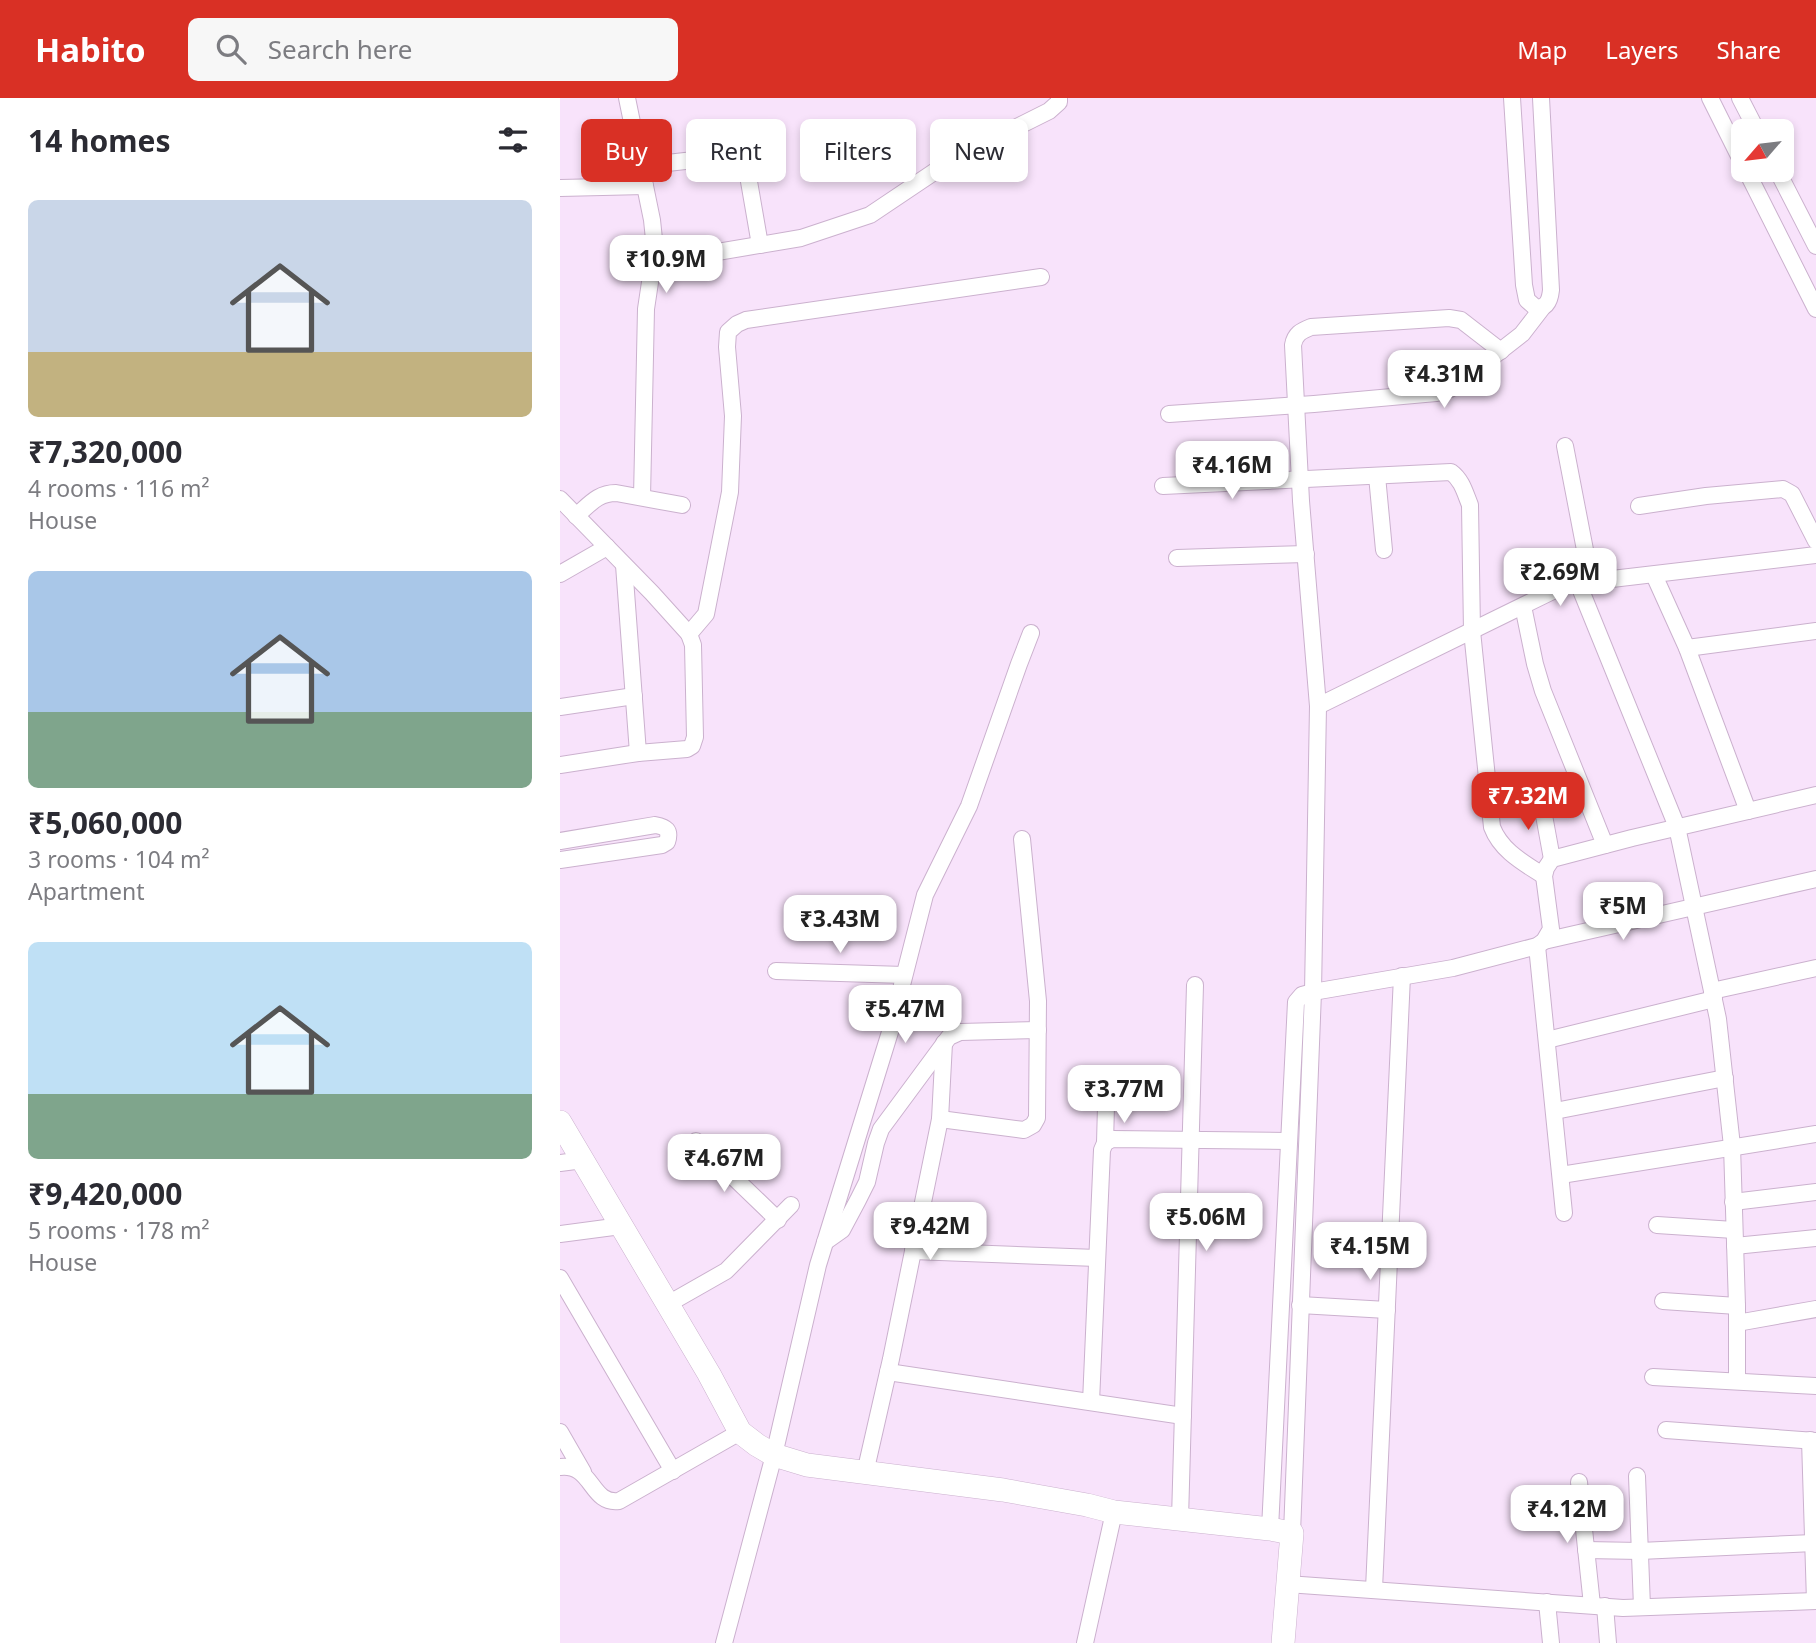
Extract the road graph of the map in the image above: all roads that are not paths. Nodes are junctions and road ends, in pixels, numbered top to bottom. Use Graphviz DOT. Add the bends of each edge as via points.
graph roads {
  1 [pos="626,98"];
  2 [pos="1059,98"];
  3 [pos="1512,98"];
  4 [pos="1541,98"];
  5 [pos="1710,98"];
  6 [pos="1740,98"];
  7 [pos="631,119"];
  8 [pos="1751,119"];
  9 [pos="1731,140"];
  10 [pos="672,162"];
  11 [pos="644,182"];
  12 [pos="1752,182"];
  13 [pos="1783,182"];
  14 [pos="645,186"];
  15 [pos="560,188"];
  16 [pos="760,245"];
  17 [pos="1816,246"];
  18 [pos="653,263"];
  19 [pos="1041,277"];
  20 [pos="1542,308"];
  21 [pos="1816,309"];
  22 [pos="1501,351"];
  23 [pos="1296,406"];
  24 [pos="1169,414"];
  25 [pos="1565,446"];
  26 [pos="1377,476"];
  27 [pos="1300,480"];
  28 [pos="1163,486"];
  29 [pos="642,497"];
  30 [pos="560,499"];
  31 [pos="682,505"];
  32 [pos="1639,506"];
  33 [pos="576,516"];
  34 [pos="1816,541"];
  35 [pos="607,547"];
  36 [pos="1384,550"];
  37 [pos="1306,554"];
  38 [pos="1816,555"];
  39 [pos="1177,558"];
  40 [pos="624,565"];
  41 [pos="560,574"];
  42 [pos="1654,575"];
  43 [pos="1585,582"];
  44 [pos="1523,606"];
  45 [pos="1472,631"];
  46 [pos="1816,631"];
  47 [pos="689,634"];
  48 [pos="1031,634"];
  49 [pos="1687,648"];
  50 [pos="634,696"];
  51 [pos="1318,706"];
  52 [pos="560,707"];
  53 [pos="638,753"];
  54 [pos="560,765"];
  55 [pos="1816,795"];
  56 [pos="1541,799"];
  57 [pos="1748,811"];
  58 [pos="1677,827"];
  59 [pos="1022,839"];
  60 [pos="560,841"];
  61 [pos="1605,845"];
  62 [pos="1552,859"];
  63 [pos="560,860"];
  64 [pos="1544,876"];
  65 [pos="1816,879"];
  66 [pos="1694,907"];
  67 [pos="1541,943"];
  68 [pos="1816,968"];
  69 [pos="776,971"];
  70 [pos="904,975"];
  71 [pos="1402,976"];
  72 [pos="1195,985"];
  73 [pos="1312,992"];
  74 [pos="1713,995"];
  75 [pos="1038,1030"];
  76 [pos="1547,1040"];
  77 [pos="944,1043"];
  78 [pos="1725,1078"];
  79 [pos="1106,1106"];
  80 [pos="1555,1111"];
  81 [pos="940,1119"];
  82 [pos="560,1122"];
  83 [pos="1816,1134"];
  84 [pos="1191,1140"];
  85 [pos="696,1141"];
  86 [pos="1288,1142"];
  87 [pos="1105,1143"];
  88 [pos="1732,1146"];
  89 [pos="571,1162"];
  90 [pos="1561,1175"];
  91 [pos="1816,1192"];
  92 [pos="1733,1202"];
  93 [pos="791,1205"];
  94 [pos="1564,1213"];
  95 [pos="778,1220"];
  96 [pos="1657,1225"];
  97 [pos="621,1226"];
  98 [pos="560,1234"];
  99 [pos="1734,1238"];
  100 [pos="1816,1238"];
  101 [pos="825,1242"];
  102 [pos="913,1251"];
  103 [pos="1097,1258"];
  104 [pos="560,1278"];
  105 [pos="1663,1301"];
  106 [pos="668,1304"];
  107 [pos="1300,1305"];
  108 [pos="1737,1306"];
  109 [pos="1816,1309"];
  110 [pos="1387,1310"];
  111 [pos="1737,1323"];
  112 [pos="1278,1362"];
  113 [pos="1298,1365"];
  114 [pos="888,1372"];
  115 [pos="1653,1377"];
  116 [pos="1737,1381"];
  117 [pos="1816,1386"];
  118 [pos="1091,1402"];
  119 [pos="1183,1416"];
  120 [pos="1666,1430"];
  121 [pos="560,1432"];
  122 [pos="740,1433"];
  123 [pos="1813,1441"];
  124 [pos="774,1455"];
  125 [pos="560,1467"];
  126 [pos="673,1471"];
  127 [pos="583,1472"];
  128 [pos="865,1473"];
  129 [pos="1637,1476"];
  130 [pos="1580,1482"];
  131 [pos="1114,1512"];
  132 [pos="1180,1519"];
  133 [pos="1281,1531"];
  134 [pos="1813,1543"];
  135 [pos="1586,1550"];
  136 [pos="1640,1551"];
  137 [pos="1287,1584"];
  138 [pos="1374,1589"];
  139 [pos="1815,1601"];
  140 [pos="1547,1602"];
  141 [pos="1598,1606"];
  142 [pos="1642,1607"];
  143 [pos="724,1643"];
  144 [pos="1085,1643"];
  145 [pos="1283,1643"];
  146 [pos="1551,1643"];
  147 [pos="1608,1643"];
  1 -- 7 [label="street"];
  2 -- 16 [label="street" via="1049,111 963,154 870,215 802,238"];
  3 -- 20 [label="street" via="1524,285 1527,300"];
  4 -- 20 [label="street" via="1551,290"];
  5 -- 9 [label="street"];
  6 -- 8 [label="street"];
  10 -- 16 [label="street" via="729,156 741,161 747,170"];
  11 -- 14 [label="street"];
  12 -- 21 [label="street"];
  13 -- 17 [label="street"];
  14 -- 15 [label="street"];
  14 -- 18 [label="street"];
  16 -- 18 [label="street"];
  18 -- 29 [label="street" via="646,309"];
  19 -- 47 [label="street" via="747,320 727,332 733,416 730,492 706,614"];
  20 -- 22 [label="street"];
  22 -- 23 [label="street" via="1450,389 1436,393"];
  22 -- 23 [label="street" via="1461,320 1449,318 1311,327 1295,337 1293,345"];
  23 -- 24 [label="street"];
  23 -- 27 [label="street"];
  25 -- 43 [label="street"];
  26 -- 27 [label="street"];
  26 -- 36 [label="street"];
  26 -- 45 [label="street" via="1451,472 1457,476 1470,505"];
  27 -- 28 [label="street"];
  27 -- 37 [label="street"];
  29 -- 31 [label="street"];
  29 -- 33 [label="street" via="606,493"];
  30 -- 33 [label="street"];
  32 -- 34 [label="street" via="1783,489 1793,494"];
  33 -- 35 [label="street"];
  35 -- 40 [label="street"];
  35 -- 41 [label="street"];
  37 -- 39 [label="street"];
  37 -- 51 [label="street"];
  38 -- 42 [label="street"];
  40 -- 47 [label="street"];
  40 -- 50 [label="street"];
  42 -- 43 [label="street"];
  42 -- 49 [label="street"];
  43 -- 44 [label="street" via="1563,586"];
  43 -- 58 [label="street"];
  44 -- 45 [label="street"];
  44 -- 61 [label="street" via="1544,691"];
  45 -- 51 [label="street"];
  45 -- 64 [label="street" via="1492,827 1509,852"];
  46 -- 49 [label="street"];
  47 -- 53 [label="street" via="693,645 692,746"];
  48 -- 70 [label="street" via="969,806 925,895"];
  49 -- 57 [label="street"];
  50 -- 52 [label="street"];
  50 -- 53 [label="street"];
  51 -- 73 [label="street"];
  53 -- 54 [label="street"];
  55 -- 57 [label="street"];
  56 -- 62 [label="street"];
  57 -- 58 [label="street"];
  58 -- 61 [label="street"];
  58 -- 66 [label="street"];
  59 -- 75 [label="street"];
  60 -- 63 [label="street" via="655,825 664,827 669,836 662,845"];
  61 -- 62 [label="street"];
  62 -- 64 [label="street"];
  64 -- 67 [label="street" via="1550,929"];
  65 -- 66 [label="street"];
  66 -- 67 [label="street"];
  66 -- 74 [label="street"];
  67 -- 71 [label="street" via="1453,968"];
  67 -- 76 [label="street"];
  68 -- 74 [label="street"];
  69 -- 70 [label="street"];
  70 -- 101 [label="street"];
  71 -- 73 [label="street"];
  71 -- 110 [label="street"];
  72 -- 84 [label="street"];
  73 -- 86 [label="street" via="1296,1002"];
  73 -- 107 [label="street"];
  74 -- 76 [label="street"];
  74 -- 78 [label="street"];
  75 -- 77 [label="street" via="960,1032"];
  75 -- 81 [label="street" via="1034,1125 1024,1130"];
  76 -- 80 [label="street"];
  77 -- 81 [label="street"];
  77 -- 101 [label="street" via="881,1129 867,1182 842,1230"];
  78 -- 80 [label="street"];
  78 -- 88 [label="street"];
  79 -- 87 [label="street"];
  80 -- 90 [label="street"];
  81 -- 102 [label="street"];
  82 -- 89 [label="street"];
  83 -- 88 [label="street"];
  84 -- 86 [label="street"];
  84 -- 87 [label="street" via="1112,1139"];
  84 -- 119 [label="street"];
  85 -- 95 [label="street"];
  86 -- 112 [label="street"];
  87 -- 103 [label="street"];
  88 -- 90 [label="street"];
  88 -- 92 [label="street"];
  89 -- 97 [label="street"];
  90 -- 94 [label="street"];
  91 -- 92 [label="street"];
  92 -- 99 [label="street"];
  93 -- 95 [label="street"];
  95 -- 106 [label="street" via="726,1271"];
  96 -- 99 [label="street"];
  97 -- 98 [label="street"];
  97 -- 106 [label="street"];
  99 -- 100 [label="street"];
  99 -- 108 [label="street"];
  101 -- 124 [label="street"];
  102 -- 103 [label="street"];
  102 -- 114 [label="street"];
  103 -- 118 [label="street"];
  104 -- 126 [label="street"];
  105 -- 108 [label="street"];
  106 -- 122 [label="street"];
  107 -- 110 [label="street"];
  107 -- 113 [label="street"];
  108 -- 111 [label="street"];
  109 -- 111 [label="street"];
  110 -- 138 [label="street"];
  111 -- 116 [label="street"];
  112 -- 113 [label="street"];
  112 -- 133 [label="street"];
  113 -- 133 [label="street"];
  114 -- 118 [label="street"];
  114 -- 128 [label="street"];
  115 -- 116 [label="street"];
  116 -- 117 [label="street"];
  118 -- 119 [label="street"];
  119 -- 132 [label="street"];
  120 -- 123 [label="street"];
  121 -- 127 [label="street"];
  122 -- 124 [label="street"];
  122 -- 126 [label="street"];
  123 -- 134 [label="street"];
  124 -- 128 [label="street"];
  124 -- 143 [label="street"];
  125 -- 127 [label="street"];
  126 -- 127 [label="street" via="610,1502"];
  128 -- 131 [label="street" via="1003,1490"];
  129 -- 136 [label="street"];
  130 -- 135 [label="street"];
  131 -- 132 [label="street"];
  131 -- 144 [label="street"];
  132 -- 133 [label="street"];
  133 -- 137 [label="street"];
  134 -- 136 [label="street"];
  134 -- 139 [label="street"];
  135 -- 136 [label="street"];
  135 -- 141 [label="street"];
  136 -- 142 [label="street"];
  137 -- 138 [label="street"];
  137 -- 145 [label="street"];
  138 -- 140 [label="street"];
  139 -- 142 [label="street"];
  140 -- 141 [label="street"];
  140 -- 146 [label="street"];
  141 -- 142 [label="street"];
  141 -- 147 [label="street"];
}
